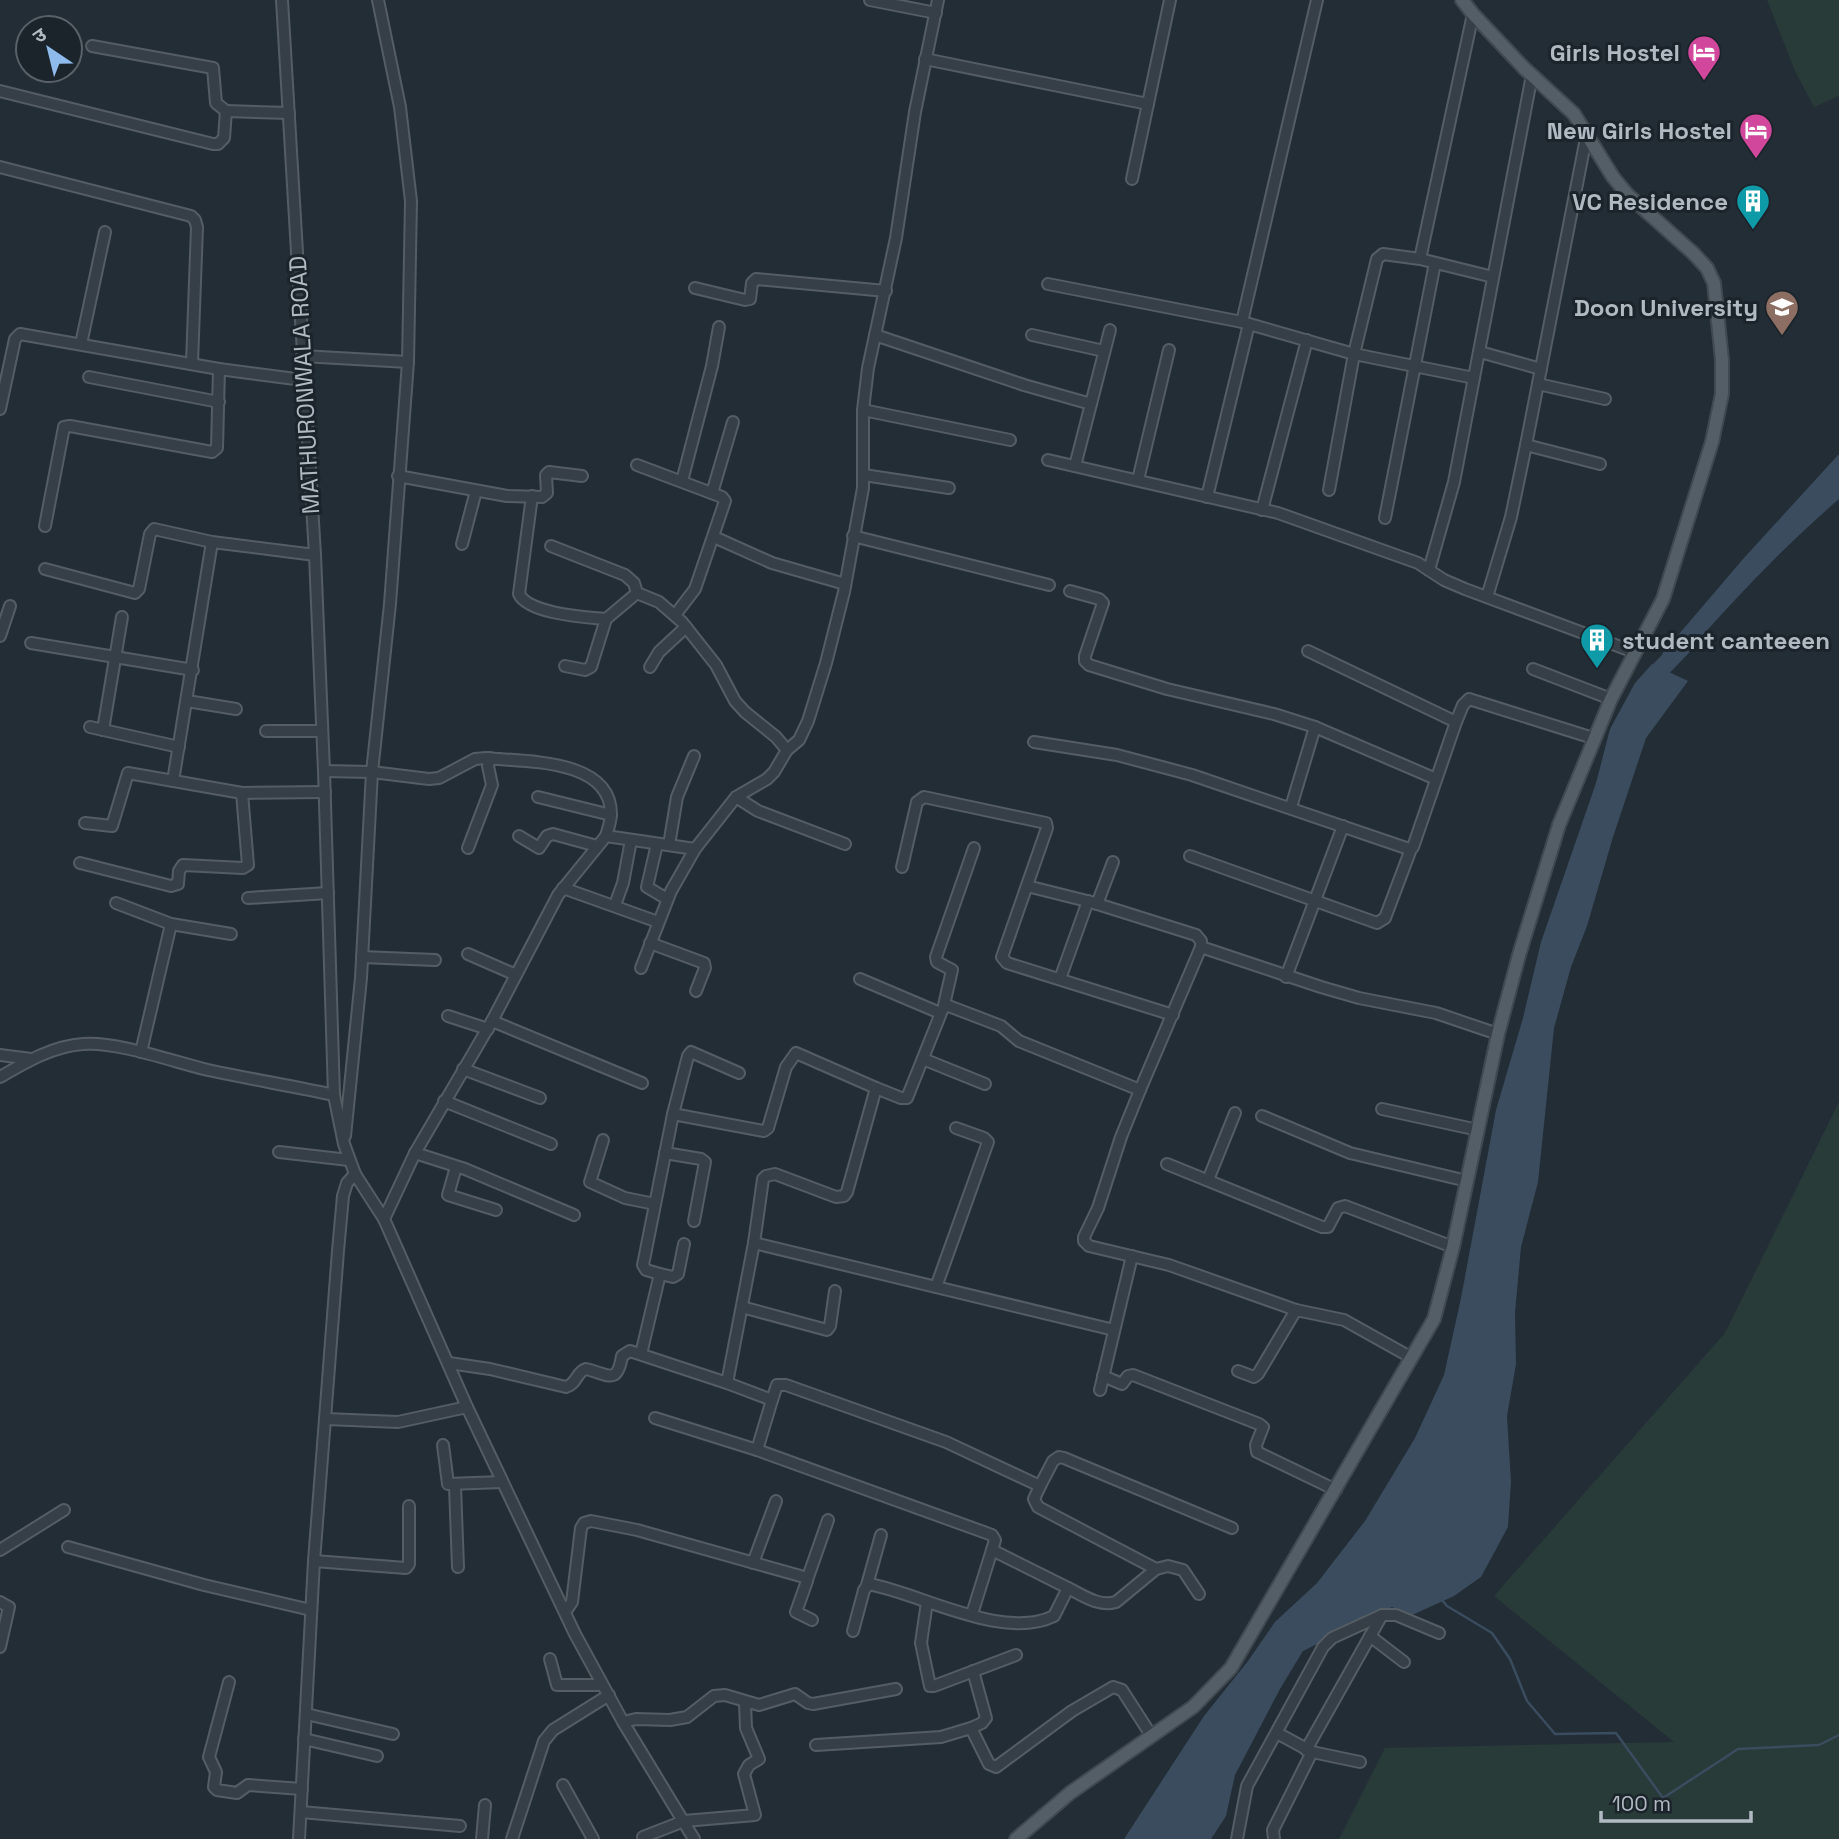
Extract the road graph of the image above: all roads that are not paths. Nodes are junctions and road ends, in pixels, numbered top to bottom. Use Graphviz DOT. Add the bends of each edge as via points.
graph roads {
  1 [pos="282,0"];
  2 [pos="378,0"];
  3 [pos="870,0"];
  4 [pos="937,0"];
  5 [pos="1170,0"];
  6 [pos="1317,0"];
  7 [pos="1462,0"];
  8 [pos="936,13"];
  9 [pos="1473,14"];
  10 [pos="92,47"];
  11 [pos="925,59"];
  12 [pos="1532,75"];
  13 [pos="0,91"];
  14 [pos="1147,104"];
  15 [pos="226,111"];
  16 [pos="289,113"];
  17 [pos="1587,133"];
  18 [pos="0,166"];
  19 [pos="1132,178"];
  20 [pos="105,232"];
  21 [pos="1420,260"];
  22 [pos="1435,263"];
  23 [pos="1493,277"];
  24 [pos="1048,284"];
  25 [pos="695,288"];
  26 [pos="886,291"];
  27 [pos="1245,323"];
  28 [pos="719,327"];
  29 [pos="1110,330"];
  30 [pos="875,335"];
  31 [pos="1032,335"];
  32 [pos="1307,340"];
  33 [pos="81,344"];
  34 [pos="1169,350"];
  35 [pos="1104,351"];
  36 [pos="1480,352"];
  37 [pos="1354,354"];
  38 [pos="302,356"];
  39 [pos="408,362"];
  40 [pos="192,363"];
  41 [pos="1415,366"];
  42 [pos="219,369"];
  43 [pos="1541,369"];
  44 [pos="89,377"];
  45 [pos="1474,378"];
  46 [pos="303,380"];
  47 [pos="1538,384"];
  48 [pos="1605,399"];
  49 [pos="219,402"];
  50 [pos="1091,404"];
  51 [pos="0,409"];
  52 [pos="863,410"];
  53 [pos="733,422"];
  54 [pos="1010,440"];
  55 [pos="1526,445"];
  56 [pos="1048,460"];
  57 [pos="1600,464"];
  58 [pos="637,465"];
  59 [pos="1075,466"];
  60 [pos="582,475"];
  61 [pos="864,475"];
  62 [pos="398,477"];
  63 [pos="1138,480"];
  64 [pos="682,481"];
  65 [pos="949,488"];
  66 [pos="1329,490"];
  67 [pos="476,491"];
  68 [pos="712,493"];
  69 [pos="532,496"];
  70 [pos="1207,497"];
  71 [pos="1262,510"];
  72 [pos="1385,519"];
  73 [pos="45,527"];
  74 [pos="853,536"];
  75 [pos="714,537"];
  76 [pos="212,542"];
  77 [pos="462,544"];
  78 [pos="551,546"];
  79 [pos="314,555"];
  80 [pos="45,569"];
  81 [pos="1429,570"];
  82 [pos="845,584"];
  83 [pos="1049,585"];
  84 [pos="1070,591"];
  85 [pos="637,593"];
  86 [pos="1487,597"];
  87 [pos="10,606"];
  88 [pos="674,615"];
  89 [pos="122,617"];
  90 [pos="606,620"];
  91 [pos="686,627"];
  92 [pos="0,636"];
  93 [pos="31,643"];
  94 [pos="1308,651"];
  95 [pos="1634,652"];
  96 [pos="115,657"];
  97 [pos="565,666"];
  98 [pos="650,667"];
  99 [pos="1533,669"];
  100 [pos="193,670"];
  101 [pos="1611,699"];
  102 [pos="187,701"];
  103 [pos="236,709"];
  104 [pos="1456,722"];
  105 [pos="90,727"];
  106 [pos="1315,727"];
  107 [pos="103,730"];
  108 [pos="266,731"];
  109 [pos="322,731"];
  110 [pos="1593,738"];
  111 [pos="1034,742"];
  112 [pos="179,747"];
  113 [pos="787,750"];
  114 [pos="694,756"];
  115 [pos="490,758"];
  116 [pos="324,771"];
  117 [pos="372,772"];
  118 [pos="1436,779"];
  119 [pos="173,781"];
  120 [pos="325,792"];
  121 [pos="242,793"];
  122 [pos="538,797"];
  123 [pos="737,797"];
  124 [pos="1291,807"];
  125 [pos="611,815"];
  126 [pos="85,823"];
  127 [pos="1343,826"];
  128 [pos="519,836"];
  129 [pos="606,836"];
  130 [pos="631,840"];
  131 [pos="663,844"];
  132 [pos="845,844"];
  133 [pos="597,846"];
  134 [pos="468,848"];
  135 [pos="974,848"];
  136 [pos="695,849"];
  137 [pos="1411,849"];
  138 [pos="1190,856"];
  139 [pos="1114,862"];
  140 [pos="80,863"];
  141 [pos="902,867"];
  142 [pos="1027,886"];
  143 [pos="564,888"];
  144 [pos="328,893"];
  145 [pos="248,898"];
  146 [pos="667,899"];
  147 [pos="1315,901"];
  148 [pos="1092,902"];
  149 [pos="116,903"];
  150 [pos="615,905"];
  151 [pos="658,922"];
  152 [pos="171,924"];
  153 [pos="231,934"];
  154 [pos="650,943"];
  155 [pos="1202,947"];
  156 [pos="468,954"];
  157 [pos="362,957"];
  158 [pos="435,960"];
  159 [pos="641,968"];
  160 [pos="516,975"];
  161 [pos="1286,977"];
  162 [pos="860,979"];
  163 [pos="1060,979"];
  164 [pos="696,991"];
  165 [pos="943,1009"];
  166 [pos="448,1016"];
  167 [pos="1173,1016"];
  168 [pos="490,1025"];
  169 [pos="1498,1034"];
  170 [pos="141,1052"];
  171 [pos="0,1055"];
  172 [pos="31,1059"];
  173 [pos="923,1059"];
  174 [pos="463,1069"];
  175 [pos="739,1073"];
  176 [pos="0,1077"];
  177 [pos="642,1083"];
  178 [pos="985,1084"];
  179 [pos="876,1088"];
  180 [pos="1140,1090"];
  181 [pos="334,1095"];
  182 [pos="540,1098"];
  183 [pos="444,1101"];
  184 [pos="1382,1109"];
  185 [pos="1236,1113"];
  186 [pos="673,1114"];
  187 [pos="1262,1116"];
  188 [pos="956,1128"];
  189 [pos="1478,1130"];
  190 [pos="603,1140"];
  191 [pos="344,1144"];
  192 [pos="551,1144"];
  193 [pos="279,1152"];
  194 [pos="415,1153"];
  195 [pos="665,1153"];
  196 [pos="349,1160"];
  197 [pos="1167,1164"];
  198 [pos="456,1167"];
  199 [pos="355,1174"];
  200 [pos="1208,1180"];
  201 [pos="1467,1181"];
  202 [pos="655,1204"];
  203 [pos="496,1210"];
  204 [pos="574,1215"];
  205 [pos="384,1219"];
  206 [pos="694,1221"];
  207 [pos="754,1243"];
  208 [pos="684,1244"];
  209 [pos="1453,1247"];
  210 [pos="1132,1256"];
  211 [pos="660,1274"];
  212 [pos="936,1287"];
  213 [pos="835,1291"];
  214 [pos="742,1307"];
  215 [pos="1296,1310"];
  216 [pos="1114,1330"];
  217 [pos="640,1354"];
  218 [pos="1412,1357"];
  219 [pos="449,1363"];
  220 [pos="1238,1371"];
  221 [pos="1103,1376"];
  222 [pos="727,1383"];
  223 [pos="1100,1390"];
  224 [pos="772,1400"];
  225 [pos="467,1407"];
  226 [pos="654,1418"];
  227 [pos="326,1419"];
  228 [pos="443,1445"];
  229 [pos="757,1450"];
  230 [pos="502,1482"];
  231 [pos="455,1486"];
  232 [pos="1040,1486"];
  233 [pos="1336,1490"];
  234 [pos="776,1501"];
  235 [pos="409,1506"];
  236 [pos="64,1510"];
  237 [pos="828,1520"];
  238 [pos="1232,1528"];
  239 [pos="881,1535"];
  240 [pos="68,1547"];
  241 [pos="0,1550"];
  242 [pos="992,1550"];
  243 [pos="314,1561"];
  244 [pos="753,1563"];
  245 [pos="458,1567"];
  246 [pos="1156,1569"];
  247 [pos="807,1580"];
  248 [pos="867,1586"];
  249 [pos="1068,1588"];
  250 [pos="1199,1594"];
  251 [pos="0,1602"];
  252 [pos="927,1602"];
  253 [pos="311,1610"];
  254 [pos="565,1612"];
  255 [pos="972,1614"];
  256 [pos="1382,1615"];
  257 [pos="812,1620"];
  258 [pos="853,1631"];
  259 [pos="1439,1633"];
  260 [pos="1370,1636"];
  261 [pos="0,1647"];
  262 [pos="1016,1655"];
  263 [pos="551,1659"];
  264 [pos="1404,1662"];
  265 [pos="973,1671"];
  266 [pos="229,1682"];
  267 [pos="896,1689"];
  268 [pos="606,1690"];
  269 [pos="745,1702"];
  270 [pos="306,1714"];
  271 [pos="623,1722"];
  272 [pos="971,1728"];
  273 [pos="1277,1733"];
  274 [pos="393,1734"];
  275 [pos="1151,1735"];
  276 [pos="304,1739"];
  277 [pos="816,1745"];
  278 [pos="1308,1751"];
  279 [pos="377,1756"];
  280 [pos="1360,1762"];
  281 [pos="563,1785"];
  282 [pos="302,1789"];
  283 [pos="485,1805"];
  284 [pos="301,1812"];
  285 [pos="684,1821"];
  286 [pos="460,1826"];
  287 [pos="643,1837"];
  288 [pos="299,1839"];
  289 [pos="482,1839"];
  290 [pos="512,1839"];
  291 [pos="593,1839"];
  292 [pos="694,1839"];
  293 [pos="1016,1839"];
  294 [pos="1237,1839"];
  295 [pos="1274,1839"];
  1 -- 16 [label="street, MATHURONWALA ROAD"];
  2 -- 39 [label="street" via="400,107 411,201"];
  3 -- 8 [label="street"];
  4 -- 8 [label="street"];
  5 -- 14 [label="street"];
  6 -- 27 [label="street"];
  7 -- 9 [label="main road"];
  8 -- 11 [label="street"];
  9 -- 12 [label="main road"];
  9 -- 21 [label="street"];
  10 -- 15 [label="street" via="212,68 216,103"];
  11 -- 14 [label="street"];
  11 -- 26 [label="street"];
  12 -- 17 [label="main road" via="1574,114"];
  12 -- 23 [label="street"];
  13 -- 15 [label="street" via="213,144 224,138"];
  14 -- 19 [label="street"];
  15 -- 16 [label="street"];
  16 -- 38 [label="street, MATHURONWALA ROAD"];
  17 -- 43 [label="street"];
  17 -- 95 [label="main road" via="1628,195 1707,268 1714,283 1722,360 1722,394 1712,442 1663,599"];
  18 -- 40 [label="street" via="191,216 197,227"];
  20 -- 33 [label="street"];
  21 -- 22 [label="street"];
  21 -- 37 [label="street" via="1392,254 1378,257"];
  22 -- 23 [label="street"];
  22 -- 41 [label="street"];
  23 -- 36 [label="street"];
  24 -- 27 [label="street"];
  25 -- 26 [label="street" via="744,300 750,299 756,279"];
  26 -- 30 [label="street"];
  27 -- 32 [label="street"];
  27 -- 70 [label="street"];
  28 -- 64 [label="street"];
  29 -- 35 [label="street"];
  30 -- 50 [label="street"];
  30 -- 52 [label="street"];
  31 -- 35 [label="street"];
  32 -- 37 [label="street"];
  32 -- 71 [label="street"];
  33 -- 40 [label="street"];
  33 -- 51 [label="street" via="17,335"];
  34 -- 63 [label="street"];
  35 -- 50 [label="street"];
  36 -- 43 [label="street"];
  36 -- 45 [label="street"];
  37 -- 41 [label="street"];
  37 -- 66 [label="street"];
  38 -- 39 [label="street"];
  38 -- 46 [label="street, MATHURONWALA ROAD"];
  39 -- 62 [label="street"];
  40 -- 42 [label="street"];
  41 -- 45 [label="street"];
  41 -- 72 [label="street"];
  42 -- 46 [label="street"];
  42 -- 49 [label="street"];
  43 -- 47 [label="street"];
  44 -- 49 [label="street"];
  45 -- 81 [label="street" via="1454,482"];
  46 -- 79 [label="street, MATHURONWALA ROAD"];
  47 -- 48 [label="street"];
  47 -- 55 [label="street"];
  49 -- 73 [label="street" via="217,447 212,452 64,427"];
  50 -- 59 [label="street"];
  52 -- 54 [label="street"];
  52 -- 61 [label="street"];
  53 -- 68 [label="street"];
  55 -- 57 [label="street"];
  55 -- 86 [label="street"];
  56 -- 59 [label="street"];
  58 -- 64 [label="street"];
  59 -- 63 [label="street"];
  60 -- 69 [label="street" via="549,472 546,495"];
  61 -- 65 [label="street"];
  61 -- 74 [label="street"];
  62 -- 67 [label="street"];
  62 -- 117 [label="street"];
  63 -- 70 [label="street"];
  64 -- 68 [label="street"];
  67 -- 69 [label="street"];
  67 -- 77 [label="street"];
  68 -- 75 [label="street" via="725,501"];
  69 -- 90 [label="street" via="521,599 553,612"];
  70 -- 71 [label="street"];
  71 -- 81 [label="street" via="1324,528"];
  74 -- 82 [label="street"];
  74 -- 83 [label="street"];
  75 -- 82 [label="street" via="772,563"];
  75 -- 88 [label="street" via="695,589"];
  76 -- 79 [label="street"];
  76 -- 80 [label="street" via="154,530 135,593"];
  76 -- 100 [label="street"];
  78 -- 85 [label="street" via="625,575"];
  79 -- 109 [label="street, MATHURONWALA ROAD"];
  81 -- 86 [label="street"];
  82 -- 113 [label="street" via="808,721 799,740"];
  84 -- 106 [label="street" via="1103,603 1086,663"];
  85 -- 88 [label="street" via="659,602"];
  85 -- 90 [label="street"];
  86 -- 95 [label="street"];
  87 -- 92 [label="street"];
  88 -- 91 [label="street"];
  89 -- 96 [label="street"];
  90 -- 97 [label="street" via="591,667"];
  91 -- 98 [label="street"];
  91 -- 113 [label="street" via="735,701"];
  93 -- 96 [label="street"];
  94 -- 104 [label="street"];
  95 -- 101 [label="main road"];
  96 -- 100 [label="street"];
  96 -- 107 [label="street"];
  99 -- 101 [label="street"];
  100 -- 102 [label="street"];
  101 -- 110 [label="main road"];
  102 -- 103 [label="street"];
  102 -- 112 [label="street"];
  104 -- 110 [label="street" via="1466,701 1474,699"];
  104 -- 118 [label="street"];
  105 -- 107 [label="street"];
  106 -- 118 [label="street"];
  106 -- 124 [label="street"];
  107 -- 112 [label="street"];
  108 -- 109 [label="street"];
  109 -- 116 [label="street, MATHURONWALA ROAD"];
  110 -- 169 [label="main road" via="1559,825"];
  111 -- 124 [label="street" via="1143,761"];
  112 -- 119 [label="street"];
  113 -- 123 [label="street" via="767,779"];
  114 -- 131 [label="street"];
  115 -- 117 [label="street" via="475,759 439,778"];
  115 -- 125 [label="street" via="584,773 604,791"];
  115 -- 134 [label="street" via="492,785"];
  116 -- 117 [label="street"];
  116 -- 120 [label="street, MATHURONWALA ROAD"];
  117 -- 157 [label="street"];
  118 -- 137 [label="street"];
  119 -- 121 [label="street"];
  119 -- 126 [label="street" via="128,773 112,827"];
  120 -- 121 [label="street"];
  120 -- 144 [label="street, MATHURONWALA ROAD"];
  121 -- 140 [label="street" via="246,867 183,865 178,884 172,886"];
  122 -- 125 [label="street"];
  123 -- 132 [label="street" via="758,811"];
  123 -- 136 [label="street"];
  124 -- 127 [label="street"];
  125 -- 129 [label="street"];
  127 -- 137 [label="street"];
  127 -- 147 [label="street"];
  128 -- 133 [label="street" via="539,848 553,834"];
  129 -- 130 [label="street"];
  129 -- 133 [label="street"];
  130 -- 131 [label="street"];
  130 -- 150 [label="street"];
  131 -- 136 [label="street"];
  131 -- 146 [label="street" via="647,887"];
  133 -- 143 [label="street"];
  135 -- 165 [label="street" via="936,957 953,970"];
  136 -- 146 [label="street"];
  137 -- 147 [label="street" via="1380,923"];
  138 -- 147 [label="street"];
  139 -- 148 [label="street"];
  141 -- 142 [label="street" via="918,803 928,796 1046,823"];
  142 -- 148 [label="street"];
  142 -- 163 [label="street" via="1002,957 1007,963"];
  143 -- 150 [label="street"];
  143 -- 160 [label="street"];
  144 -- 145 [label="street"];
  144 -- 181 [label="street, MATHURONWALA ROAD"];
  146 -- 151 [label="street"];
  147 -- 161 [label="street"];
  148 -- 155 [label="street" via="1196,936"];
  148 -- 163 [label="street"];
  149 -- 152 [label="street"];
  150 -- 151 [label="street"];
  151 -- 154 [label="street"];
  152 -- 153 [label="street"];
  152 -- 170 [label="street"];
  154 -- 159 [label="street"];
  154 -- 164 [label="street" via="704,963"];
  155 -- 161 [label="street"];
  155 -- 167 [label="street"];
  156 -- 160 [label="street"];
  157 -- 158 [label="street"];
  157 -- 191 [label="street"];
  160 -- 168 [label="street"];
  161 -- 169 [label="street" via="1436,1013"];
  162 -- 165 [label="street"];
  163 -- 167 [label="street"];
  165 -- 173 [label="street"];
  165 -- 180 [label="street" via="1001,1026 1018,1041"];
  166 -- 168 [label="street"];
  167 -- 180 [label="street"];
  168 -- 174 [label="street"];
  168 -- 177 [label="street"];
  169 -- 189 [label="main road"];
  170 -- 172 [label="street" via="86,1043"];
  170 -- 181 [label="street"];
  171 -- 172 [label="street"];
  172 -- 176 [label="street"];
  173 -- 178 [label="street"];
  173 -- 179 [label="street" via="907,1098"];
  174 -- 182 [label="street"];
  174 -- 183 [label="street"];
  175 -- 186 [label="street" via="689,1053"];
  179 -- 186 [label="street" via="796,1053 786,1067 764,1131"];
  179 -- 207 [label="street" via="847,1192 840,1198 775,1174 766,1176"];
  180 -- 210 [label="street" via="1084,1237 1089,1246"];
  181 -- 191 [label="street, MATHURONWALA ROAD"];
  183 -- 192 [label="street"];
  183 -- 194 [label="street"];
  184 -- 189 [label="street"];
  185 -- 200 [label="street"];
  186 -- 195 [label="street"];
  187 -- 201 [label="street" via="1350,1153"];
  188 -- 212 [label="street" via="988,1142"];
  189 -- 201 [label="main road"];
  190 -- 202 [label="street" via="590,1182"];
  191 -- 196 [label="street, MATHURONWALA ROAD"];
  193 -- 196 [label="street"];
  194 -- 198 [label="street"];
  194 -- 205 [label="street"];
  195 -- 202 [label="street"];
  195 -- 206 [label="street" via="705,1162"];
  196 -- 199 [label="street, MATHURONWALA ROAD"];
  197 -- 200 [label="street"];
  198 -- 203 [label="street" via="447,1195"];
  198 -- 204 [label="street"];
  199 -- 205 [label="street, MATHURONWALA ROAD"];
  199 -- 227 [label="street" via="343,1196"];
  200 -- 209 [label="street" via="1322,1227 1328,1227 1338,1208 1345,1206"];
  201 -- 209 [label="main road"];
  202 -- 211 [label="street" via="643,1265"];
  205 -- 219 [label="street, MATHURONWALA ROAD"];
  207 -- 212 [label="street"];
  207 -- 214 [label="street"];
  208 -- 211 [label="street" via="678,1274"];
  209 -- 218 [label="main road" via="1434,1319"];
  210 -- 215 [label="street" via="1206,1276"];
  210 -- 216 [label="street"];
  211 -- 217 [label="street"];
  212 -- 216 [label="street"];
  213 -- 214 [label="street" via="827,1330"];
  214 -- 222 [label="street"];
  215 -- 218 [label="street" via="1344,1320"];
  215 -- 220 [label="street" via="1258,1374"];
  216 -- 221 [label="street"];
  217 -- 219 [label="street" via="625,1353 616,1375 586,1369 566,1387"];
  217 -- 222 [label="street"];
  218 -- 233 [label="main road"];
  219 -- 225 [label="street, MATHURONWALA ROAD"];
  221 -- 223 [label="street"];
  221 -- 233 [label="street" via="1122,1384 1133,1375 1259,1424 1263,1430 1257,1452"];
  222 -- 224 [label="street"];
  224 -- 229 [label="street"];
  224 -- 232 [label="street" via="777,1385 786,1385 947,1442"];
  225 -- 227 [label="street" via="398,1422"];
  225 -- 230 [label="street, MATHURONWALA ROAD"];
  226 -- 229 [label="street"];
  227 -- 243 [label="street"];
  228 -- 231 [label="street" via="447,1482"];
  229 -- 242 [label="street" via="992,1535"];
  230 -- 231 [label="street"];
  230 -- 254 [label="street, MATHURONWALA ROAD"];
  231 -- 245 [label="street"];
  232 -- 238 [label="street" via="1059,1457"];
  232 -- 246 [label="street" via="1034,1499 1038,1507"];
  233 -- 275 [label="main road" via="1231,1668 1193,1707"];
  234 -- 244 [label="street"];
  235 -- 243 [label="street" via="406,1568"];
  236 -- 241 [label="street"];
  237 -- 247 [label="street"];
  239 -- 248 [label="street"];
  240 -- 253 [label="street"];
  242 -- 249 [label="street"];
  242 -- 255 [label="street"];
  243 -- 253 [label="street"];
  244 -- 247 [label="street"];
  244 -- 254 [label="street" via="588,1520 581,1528 572,1602"];
  246 -- 249 [label="street" via="1109,1604"];
  246 -- 250 [label="street" via="1183,1570"];
  247 -- 257 [label="street" via="796,1612"];
  248 -- 252 [label="street"];
  248 -- 258 [label="street"];
  249 -- 255 [label="street" via="1049,1618 1022,1624"];
  251 -- 261 [label="street" via="9,1607"];
  252 -- 255 [label="street"];
  252 -- 265 [label="street" via="921,1643 930,1686"];
  253 -- 270 [label="street"];
  254 -- 268 [label="street, MATHURONWALA ROAD"];
  256 -- 259 [label="street" via="1396,1615"];
  256 -- 260 [label="street"];
  256 -- 273 [label="street" via="1328,1641"];
  260 -- 264 [label="street"];
  260 -- 278 [label="street"];
  262 -- 265 [label="street"];
  263 -- 268 [label="street" via="557,1685"];
  265 -- 272 [label="street" via="986,1718"];
  266 -- 282 [label="street" via="209,1757 216,1772 214,1787 237,1793 248,1785"];
  267 -- 269 [label="street" via="820,1704 808,1703 795,1694 760,1705"];
  268 -- 271 [label="street, MATHURONWALA ROAD"];
  268 -- 290 [label="street" via="544,1741"];
  269 -- 271 [label="street" via="714,1696 687,1717"];
  269 -- 285 [label="street" via="746,1728 759,1759 744,1774 755,1815"];
  270 -- 274 [label="street"];
  270 -- 276 [label="street"];
  271 -- 285 [label="street, MATHURONWALA ROAD"];
  272 -- 275 [label="street" via="989,1763 996,1767 1072,1711 1117,1687"];
  272 -- 277 [label="street" via="941,1737"];
  273 -- 278 [label="street"];
  273 -- 294 [label="street" via="1247,1786"];
  275 -- 293 [label="main road"];
  276 -- 279 [label="street"];
  276 -- 282 [label="street"];
  278 -- 280 [label="street"];
  278 -- 295 [label="street" via="1273,1830"];
  281 -- 291 [label="street"];
  282 -- 284 [label="street"];
  283 -- 289 [label="street"];
  284 -- 286 [label="street"];
  284 -- 288 [label="street"];
  285 -- 287 [label="street"];
  285 -- 292 [label="street, MATHURONWALA ROAD"];
}
